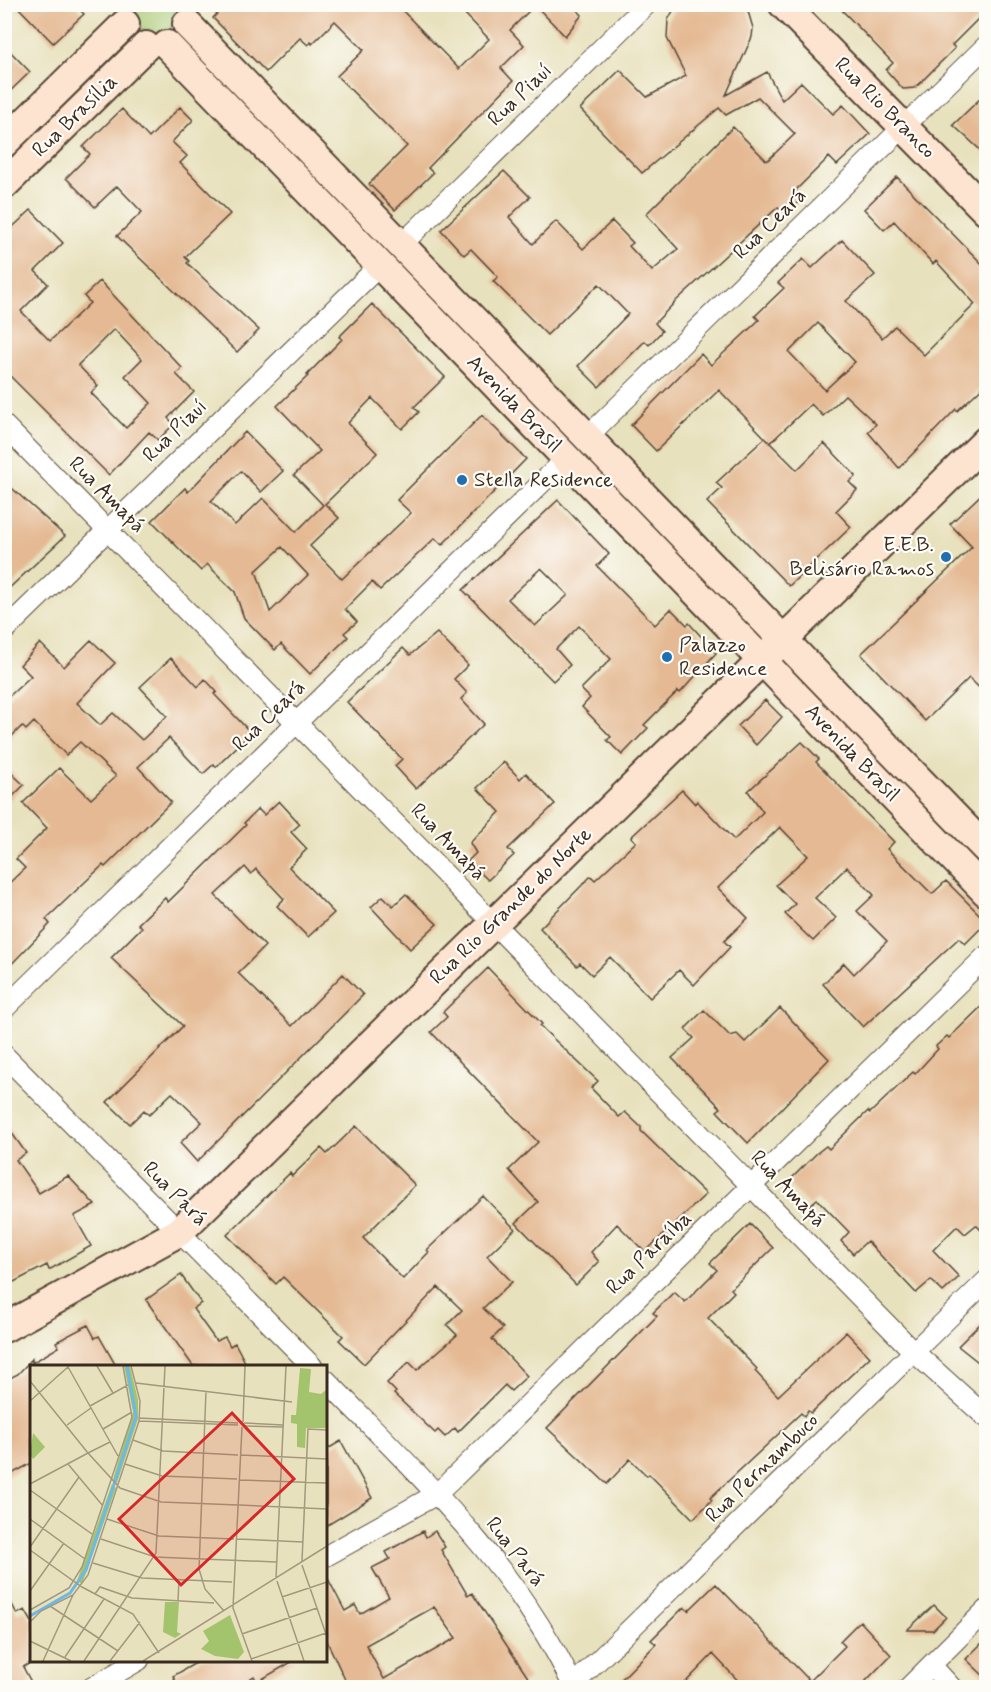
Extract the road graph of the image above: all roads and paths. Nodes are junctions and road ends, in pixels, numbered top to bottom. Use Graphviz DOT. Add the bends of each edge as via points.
graph roads {
  1 [pos="647,4"];
  2 [pos="783,4"];
  3 [pos="187,10"];
  4 [pos="125,14"];
  5 [pos="157,45"];
  6 [pos="987,46"];
  7 [pos="903,127"];
  8 [pos="4,143"];
  9 [pos="4,185"];
  10 [pos="987,211"];
  11 [pos="401,245"];
  12 [pos="380,265"];
  13 [pos="4,425"];
  14 [pos="587,437"];
  15 [pos="987,441"];
  16 [pos="567,458"];
  17 [pos="108,530"];
  18 [pos="4,631"];
  19 [pos="783,639"];
  20 [pos="763,660"];
  21 [pos="298,722"];
  22 [pos="987,849"];
  23 [pos="987,892"];
  24 [pos="493,923"];
  25 [pos="987,956"];
  26 [pos="4,1009"];
  27 [pos="4,1055"];
  28 [pos="752,1186"];
  29 [pos="179,1232"];
  30 [pos="987,1281"];
  31 [pos="4,1328"];
  32 [pos="914,1352"];
  33 [pos="311,1365"];
  34 [pos="327,1381"];
  35 [pos="987,1417"];
  36 [pos="437,1494"];
  37 [pos="327,1555"];
  38 [pos="987,1610"];
  39 [pos="136,1662"];
  40 [pos="931,1665"];
  41 [pos="573,1687"];
  42 [pos="91,1688"];
  43 [pos="908,1688"];
  44 [pos="952,1688"];
  1 -- 11 [label="street, Rua Piauí"];
  2 -- 7 [label="main road, Rua Rio Branco"];
  3 -- 5 [label="main road, Rua Brasília" via="182,33"];
  3 -- 11 [label="main road, Avenida Brasil"];
  4 -- 5 [label="main road, Avenida Brasil" via="130,33"];
  4 -- 8 [label="main road, Rua Brasília"];
  5 -- 9 [label="main road, Rua Brasília"];
  5 -- 12 [label="main road, Avenida Brasil"];
  6 -- 7 [label="street, Rua Ceará"];
  7 -- 10 [label="main road, Rua Rio Branco"];
  7 -- 14 [label="street, Rua Ceará"];
  11 -- 14 [label="main road, Avenida Brasil"];
  12 -- 16 [label="main road, Avenida Brasil"];
  12 -- 17 [label="street, Rua Piauí"];
  13 -- 17 [label="street, Rua Amapá"];
  14 -- 19 [label="main road, Avenida Brasil"];
  15 -- 19 [label="main road, Rua Rio Grande do Norte"];
  16 -- 20 [label="main road, Avenida Brasil"];
  16 -- 21 [label="street, Rua Ceará"];
  17 -- 18 [label="street, Rua Piauí"];
  17 -- 21 [label="street, Rua Amapá"];
  19 -- 20 [label="main road, Rua Rio Grande do Norte"];
  19 -- 22 [label="main road, Avenida Brasil"];
  20 -- 23 [label="main road, Avenida Brasil"];
  20 -- 24 [label="main road, Rua Rio Grande do Norte"];
  21 -- 24 [label="street, Rua Amapá"];
  21 -- 26 [label="street, Rua Ceará"];
  24 -- 28 [label="street, Rua Amapá"];
  24 -- 29 [label="main road, Rua Rio Grande do Norte"];
  25 -- 28 [label="street, Rua Paraíba"];
  27 -- 29 [label="street, Rua Pará"];
  28 -- 32 [label="street, Rua Amapá"];
  28 -- 36 [label="street, Rua Paraíba"];
  29 -- 31 [label="main road, Rua Rio Grande do Norte"];
  29 -- 33 [label="street, Rua Pará"];
  30 -- 32 [label="street, Rua Pernambuco"];
  32 -- 35 [label="street, Rua Amapá"];
  32 -- 41 [label="street, Rua Pernambuco"];
  34 -- 36 [label="street, Rua Pará"];
  36 -- 37 [label="street, Rua Paraíba"];
  36 -- 41 [label="street, Rua Pará" via="521,1598 551,1643"];
  38 -- 40 [label="street"];
  39 -- 42 [label="street"];
  40 -- 43 [label="street"];
  40 -- 44 [label="street"];
}
